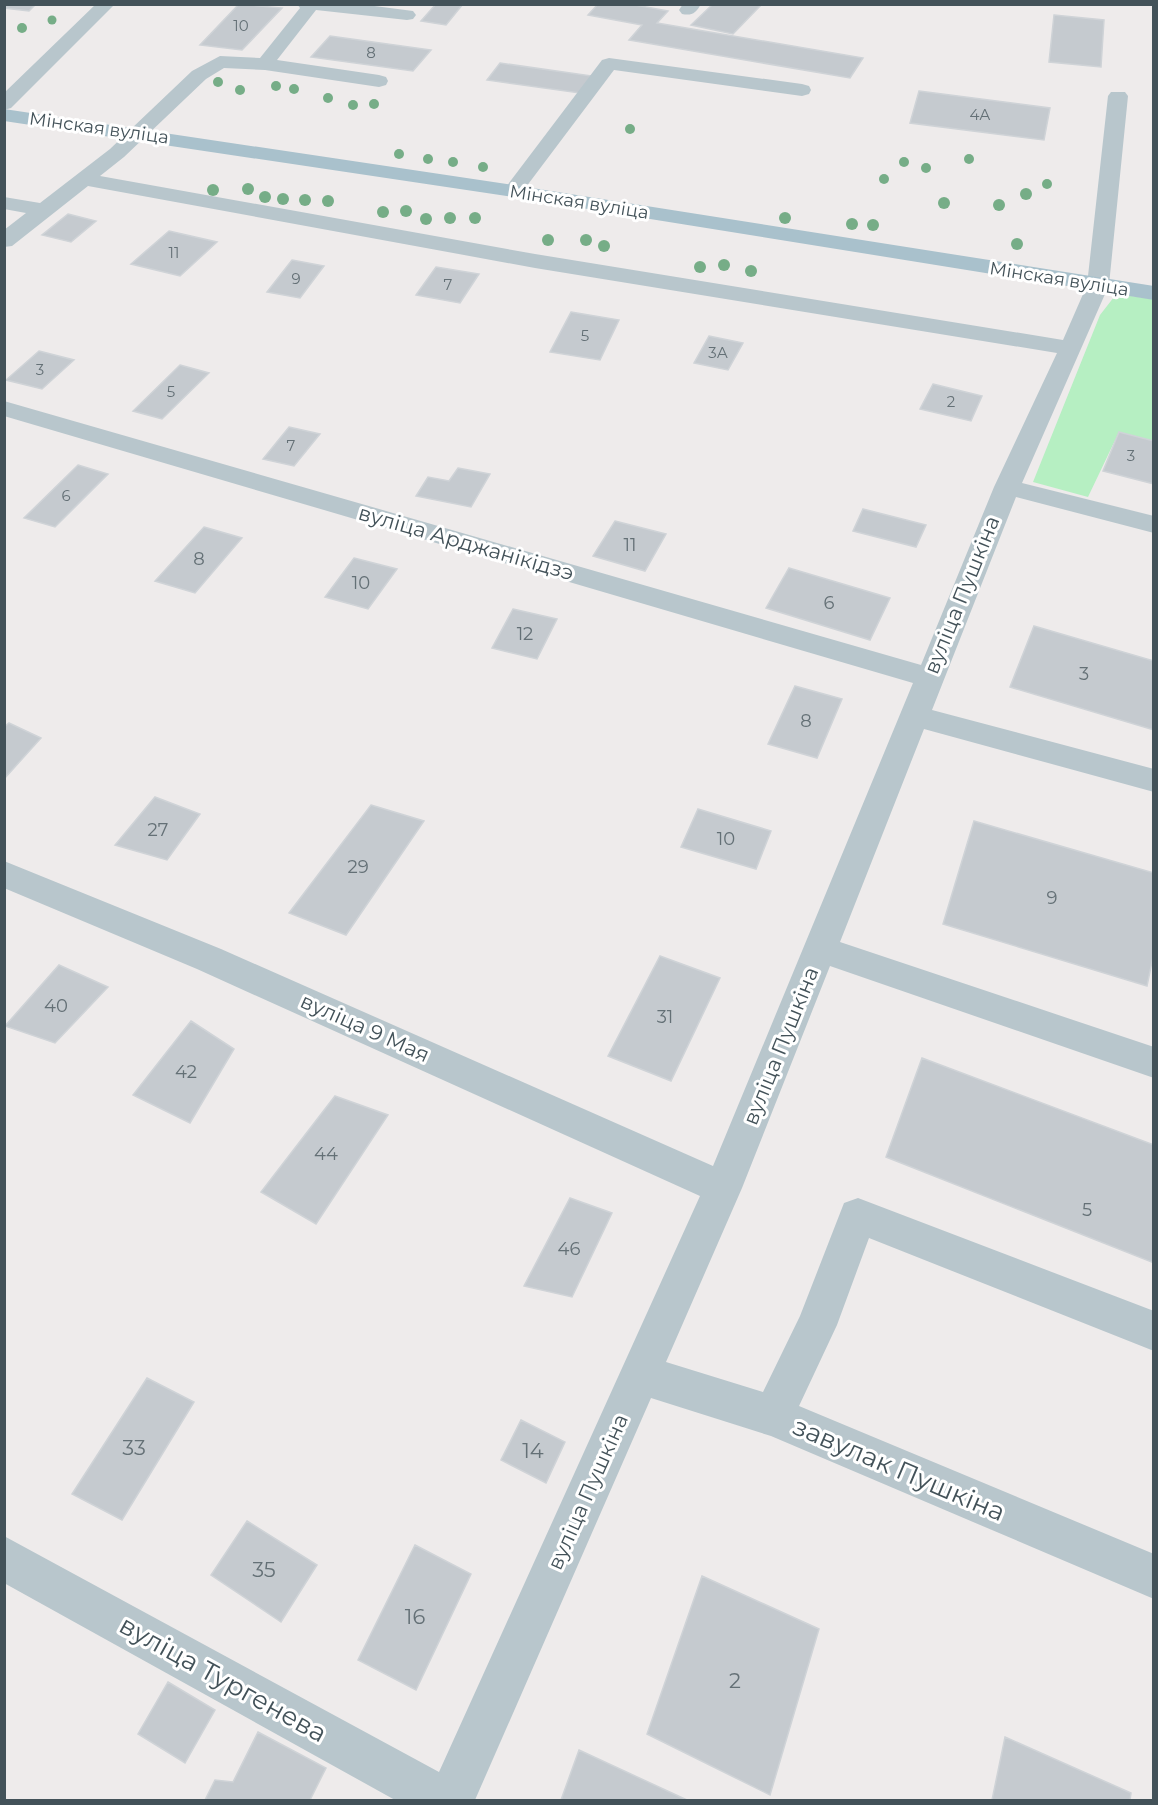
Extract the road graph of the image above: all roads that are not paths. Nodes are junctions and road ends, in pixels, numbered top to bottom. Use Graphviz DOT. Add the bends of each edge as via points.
graph roads {
  1 [pos="107,4"];
  2 [pos="305,4"];
  3 [pos="311,5"];
  4 [pos="407,15"];
  5 [pos="266,64"];
  6 [pos="379,81"];
  7 [pos="802,90"];
  8 [pos="1118,96"];
  9 [pos="4,104"];
  10 [pos="4,115"];
  11 [pos="140,134"];
  12 [pos="83,179"];
  13 [pos="513,191"];
  14 [pos="4,203"];
  15 [pos="43,210"];
  16 [pos="4,241"];
  17 [pos="1098,285"];
  18 [pos="1154,293"];
  19 [pos="1071,348"];
  20 [pos="4,408"];
  21 [pos="1007,487"];
  22 [pos="1154,525"];
  23 [pos="928,677"];
  24 [pos="915,716"];
  25 [pos="1154,781"];
  26 [pos="4,874"];
  27 [pos="820,949"];
  28 [pos="1154,1063"];
  29 [pos="723,1188"];
  30 [pos="1154,1331"];
  31 [pos="640,1374"];
  32 [pos="773,1416"];
  33 [pos="4,1558"];
  34 [pos="1154,1577"];
  35 [pos="442,1800"];
  36 [pos="451,1800"];
  1 -- 9 [label="street"];
  2 -- 3 [label="street"];
  3 -- 4 [label="street"];
  3 -- 5 [label="street"];
  5 -- 6 [label="street"];
  5 -- 11 [label="street" via="220,62 199,75"];
  7 -- 13 [label="street" via="609,64"];
  8 -- 17 [label="street, вуліца Пушкіна"];
  10 -- 11 [label="main road, Мінская вуліца"];
  11 -- 12 [label="street"];
  11 -- 13 [label="main road, Мінская вуліца"];
  12 -- 15 [label="street"];
  12 -- 19 [label="street" via="535,261"];
  13 -- 17 [label="main road, Мінская вуліца"];
  14 -- 15 [label="street"];
  15 -- 16 [label="street"];
  17 -- 18 [label="main road, Мінская вуліца"];
  17 -- 19 [label="street, вуліца Пушкіна"];
  19 -- 21 [label="street, вуліца Пушкіна"];
  20 -- 23 [label="street, вуліца Арджанікідзэ"];
  21 -- 22 [label="street"];
  21 -- 23 [label="street, вуліца Пушкіна"];
  23 -- 24 [label="street, вуліца Пушкіна"];
  24 -- 25 [label="street"];
  24 -- 27 [label="street, вуліца Пушкіна"];
  26 -- 29 [label="street, вуліца 9 Мая" via="209,959"];
  27 -- 28 [label="street"];
  27 -- 29 [label="street, вуліца Пушкіна"];
  29 -- 31 [label="street, вуліца Пушкіна"];
  30 -- 32 [label="street" via="858,1216 817,1325"];
  31 -- 32 [label="street, завулак Пушкіна"];
  31 -- 36 [label="street, вуліца Пушкіна"];
  32 -- 34 [label="street, завулак Пушкіна"];
  33 -- 35 [label="street, вуліца Тургенева"];
}
